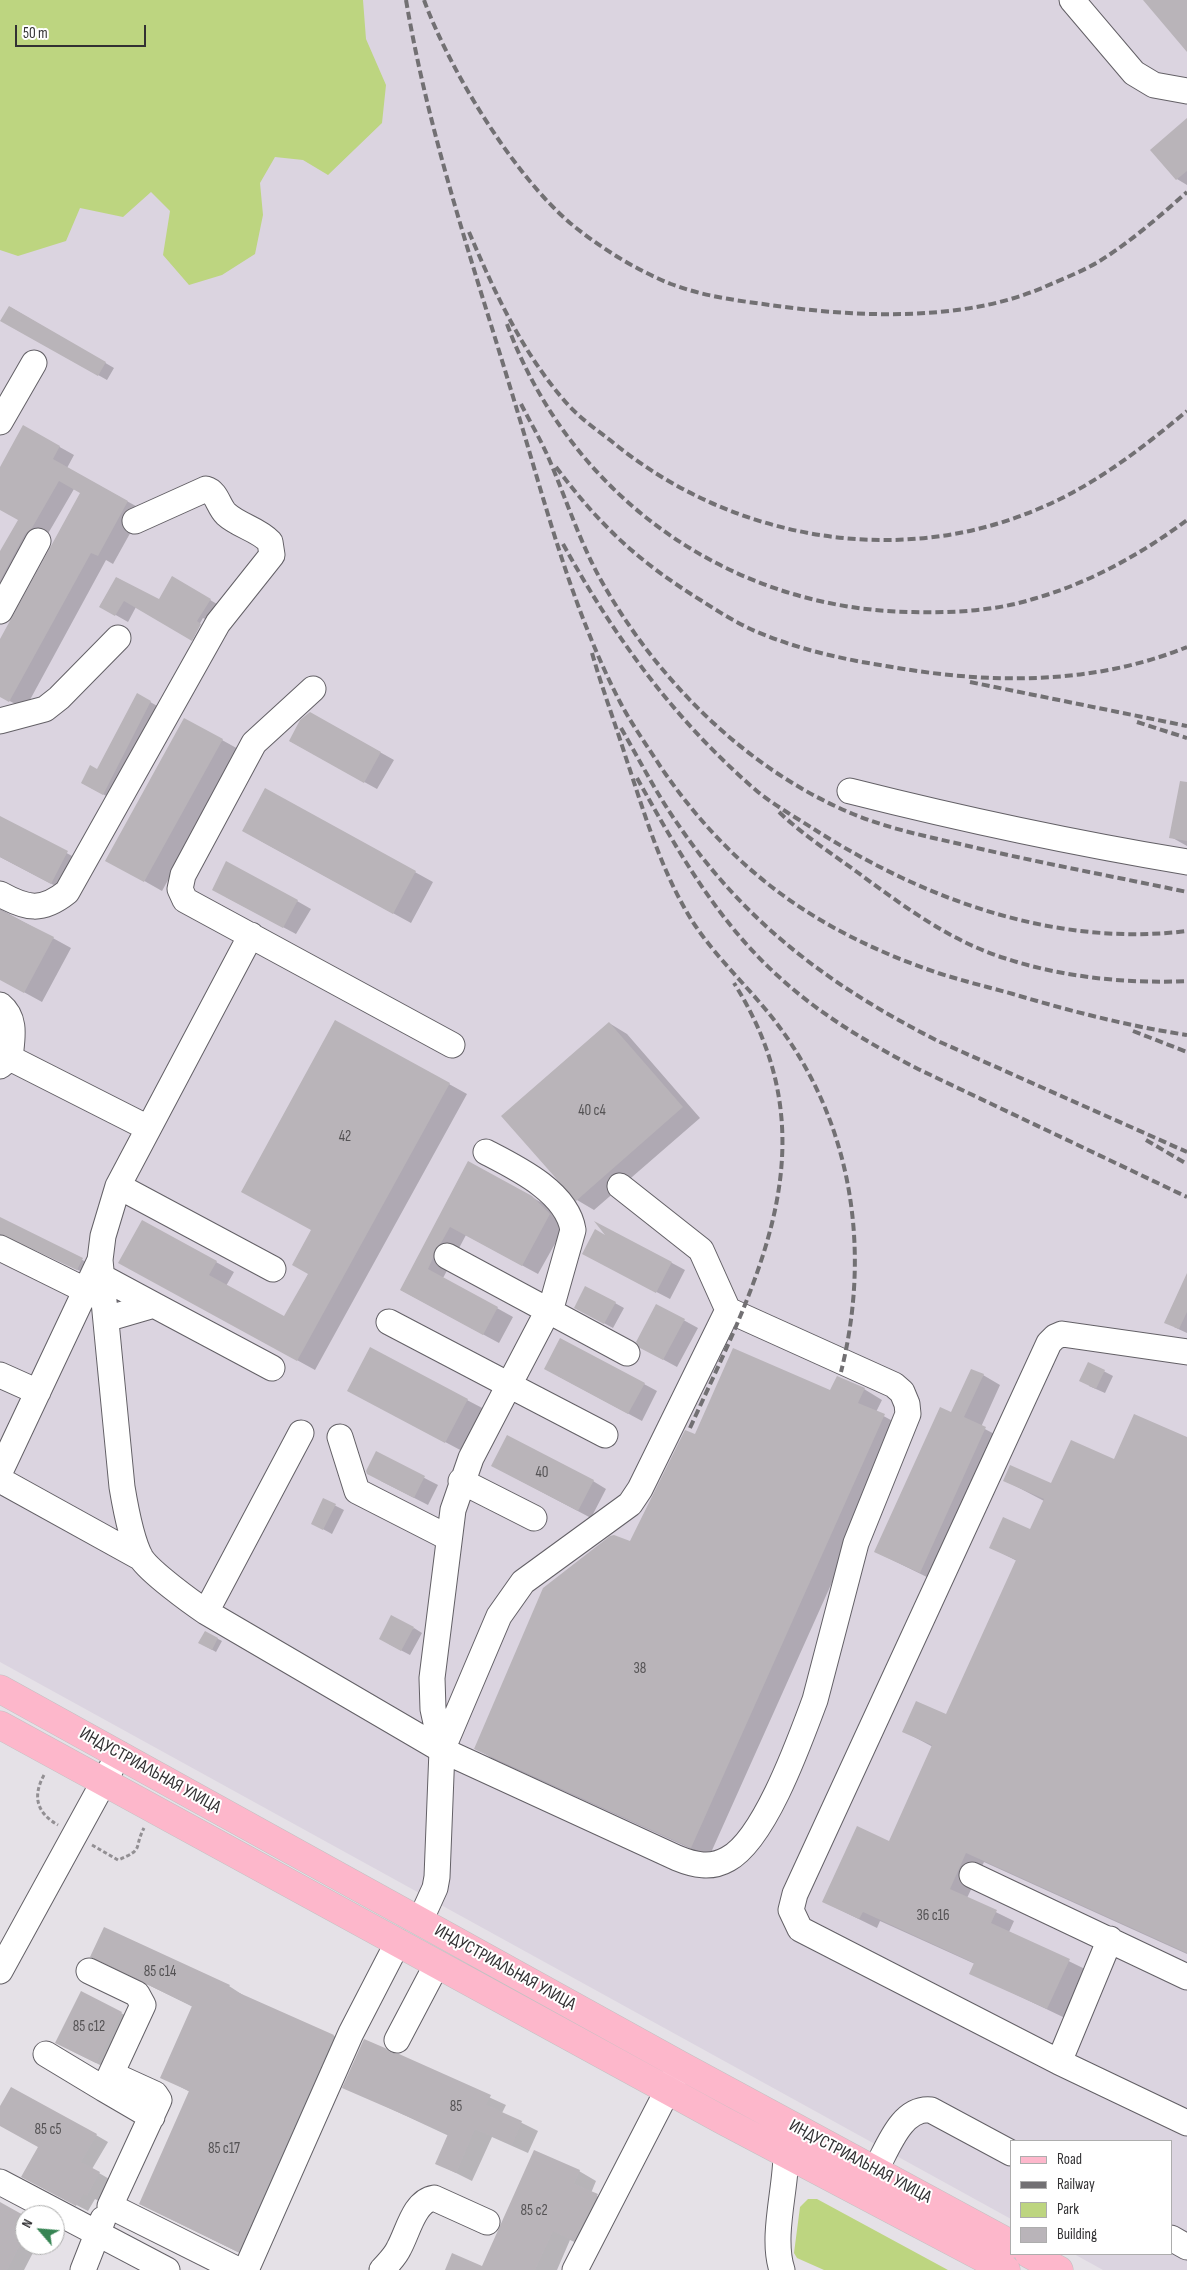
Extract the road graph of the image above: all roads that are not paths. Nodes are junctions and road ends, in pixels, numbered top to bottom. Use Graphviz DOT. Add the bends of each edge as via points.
graph roads {
  1 [pos="1072,0"];
  2 [pos="1187,91"];
  3 [pos="34,363"];
  4 [pos="0,422"];
  5 [pos="136,521"];
  6 [pos="38,541"];
  7 [pos="0,611"];
  8 [pos="118,638"];
  9 [pos="313,690"];
  10 [pos="0,721"];
  11 [pos="850,792"];
  12 [pos="1187,862"];
  13 [pos="0,894"];
  14 [pos="251,936"];
  15 [pos="0,1005"];
  16 [pos="452,1045"];
  17 [pos="5,1062"];
  18 [pos="148,1128"];
  19 [pos="486,1152"];
  20 [pos="118,1186"];
  21 [pos="620,1186"];
  22 [pos="0,1248"];
  23 [pos="447,1256"];
  24 [pos="274,1269"];
  25 [pos="100,1289"];
  26 [pos="154,1305"];
  27 [pos="728,1310"];
  28 [pos="548,1311"];
  29 [pos="389,1322"];
  30 [pos="1187,1352"];
  31 [pos="627,1353"];
  32 [pos="272,1368"];
  33 [pos="0,1375"];
  34 [pos="509,1385"];
  35 [pos="38,1392"];
  36 [pos="300,1433"];
  37 [pos="605,1435"];
  38 [pos="340,1437"];
  39 [pos="0,1472"];
  40 [pos="0,1480"];
  41 [pos="462,1481"];
  42 [pos="534,1518"];
  43 [pos="449,1538"];
  44 [pos="141,1558"];
  45 [pos="206,1612"];
  46 [pos="0,1689"];
  47 [pos="0,1724"];
  48 [pos="442,1750"];
  49 [pos="119,1754"];
  50 [pos="104,1781"];
  51 [pos="972,1875"];
  52 [pos="420,1921"];
  53 [pos="1110,1939"];
  54 [pos="398,1942"];
  55 [pos="437,1964"];
  56 [pos="0,1971"];
  57 [pos="88,1971"];
  58 [pos="1187,1976"];
  59 [pos="397,2040"];
  60 [pos="46,2054"];
  61 [pos="1059,2062"];
  62 [pos="680,2065"];
  63 [pos="108,2081"];
  64 [pos="667,2090"];
  65 [pos="1187,2123"];
  66 [pos="1010,2152"];
  67 [pos="786,2154"];
  68 [pos="875,2171"];
  69 [pos="0,2182"];
  70 [pos="110,2206"];
  71 [pos="487,2222"];
  72 [pos="96,2233"];
  73 [pos="1172,2239"];
  74 [pos="1010,2243"];
  75 [pos="1187,2247"];
  76 [pos="1031,2255"];
  77 [pos="83,2270"];
  78 [pos="167,2270"];
  79 [pos="238,2270"];
  80 [pos="246,2270"];
  81 [pos="382,2270"];
  82 [pos="575,2270"];
  83 [pos="782,2270"];
  84 [pos="1006,2270"];
  85 [pos="1059,2270"];
  1 -- 2 [label="street" via="1134,72 1154,85"];
  3 -- 4 [label="street"];
  5 -- 13 [label="street" via="206,489 214,494 225,514 264,536 270,542 272,555 218,623 67,892 55,902 41,906 16,903"];
  6 -- 7 [label="street"];
  8 -- 10 [label="street" via="60,698 45,709"];
  9 -- 14 [label="street" via="254,743 183,876 180,889 185,900"];
  11 -- 12 [label="street" via="982,824"];
  14 -- 16 [label="street"];
  14 -- 18 [label="street"];
  15 -- 17 [label="street" via="13,1023"];
  17 -- 18 [label="street"];
  18 -- 20 [label="street"];
  19 -- 28 [label="street" via="543,1184 572,1218 571,1242"];
  20 -- 24 [label="street"];
  20 -- 25 [label="street" via="103,1236"];
  21 -- 27 [label="street" via="701,1250"];
  22 -- 25 [label="street"];
  23 -- 28 [label="street"];
  25 -- 26 [label="street"];
  25 -- 26 [label="street"];
  25 -- 35 [label="street"];
  25 -- 44 [label="street" via="122,1487"];
  26 -- 32 [label="street"];
  27 -- 48 [label="street" via="630,1504 523,1582 509,1599"];
  27 -- 48 [label="street" via="894,1385 902,1392 907,1404 904,1426 856,1544 816,1700 768,1811 754,1833 728,1860 708,1866 693,1865"];
  28 -- 31 [label="street"];
  28 -- 34 [label="street"];
  29 -- 34 [label="street"];
  30 -- 61 [label="street" via="1062,1334 1049,1343 795,1894 791,1910 800,1929"];
  33 -- 35 [label="street"];
  34 -- 37 [label="street"];
  34 -- 41 [label="street"];
  35 -- 39 [label="street"];
  36 -- 45 [label="street"];
  38 -- 43 [label="street" via="358,1491"];
  40 -- 44 [label="street"];
  41 -- 42 [label="street"];
  41 -- 43 [label="street"];
  43 -- 48 [label="street" via="432,1678 433,1709"];
  44 -- 45 [label="street" via="179,1594"];
  45 -- 48 [label="street"];
  46 -- 49 [label="main road, ИНДУСТРИАЛЬНАЯ УЛИЦА"];
  47 -- 50 [label="main road, ИНДУСТРИАЛЬНАЯ УЛИЦА"];
  48 -- 52 [label="street" via="438,1877"];
  49 -- 50 [label="street"];
  49 -- 52 [label="main road, ИНДУСТРИАЛЬНАЯ УЛИЦА"];
  50 -- 54 [label="main road, ИНДУСТРИАЛЬНАЯ УЛИЦА"];
  50 -- 56 [label="street"];
  51 -- 53 [label="street"];
  52 -- 62 [label="main road, ИНДУСТРИАЛЬНАЯ УЛИЦА"];
  53 -- 58 [label="street"];
  53 -- 61 [label="street"];
  54 -- 55 [label="main road, ИНДУСТРИАЛЬНАЯ УЛИЦА"];
  54 -- 80 [label="street" via="351,2033"];
  55 -- 59 [label="street"];
  55 -- 64 [label="main road, ИНДУСТРИАЛЬНАЯ УЛИЦА"];
  57 -- 63 [label="street" via="142,1999"];
  60 -- 63 [label="street"];
  61 -- 65 [label="street"];
  62 -- 64 [label="street"];
  62 -- 68 [label="main road, ИНДУСТРИАЛЬНАЯ УЛИЦА"];
  63 -- 70 [label="street" via="152,2118"];
  64 -- 67 [label="main road, ИНДУСТРИАЛЬНАЯ УЛИЦА"];
  64 -- 82 [label="street"];
  66 -- 68 [label="street" via="931,2110 922,2109 903,2122"];
  67 -- 83 [label="street" via="786,2180 777,2244"];
  67 -- 84 [label="main road, ИНДУСТРИАЛЬНАЯ УЛИЦА"];
  68 -- 74 [label="main road, ИНДУСТРИАЛЬНАЯ УЛИЦА"];
  69 -- 72 [label="street"];
  70 -- 72 [label="street"];
  70 -- 79 [label="street"];
  71 -- 81 [label="street" via="434,2198 425,2199 399,2249"];
  72 -- 77 [label="street"];
  72 -- 78 [label="street"];
  73 -- 75 [label="street"];
  76 -- 85 [label="main road"];
}
